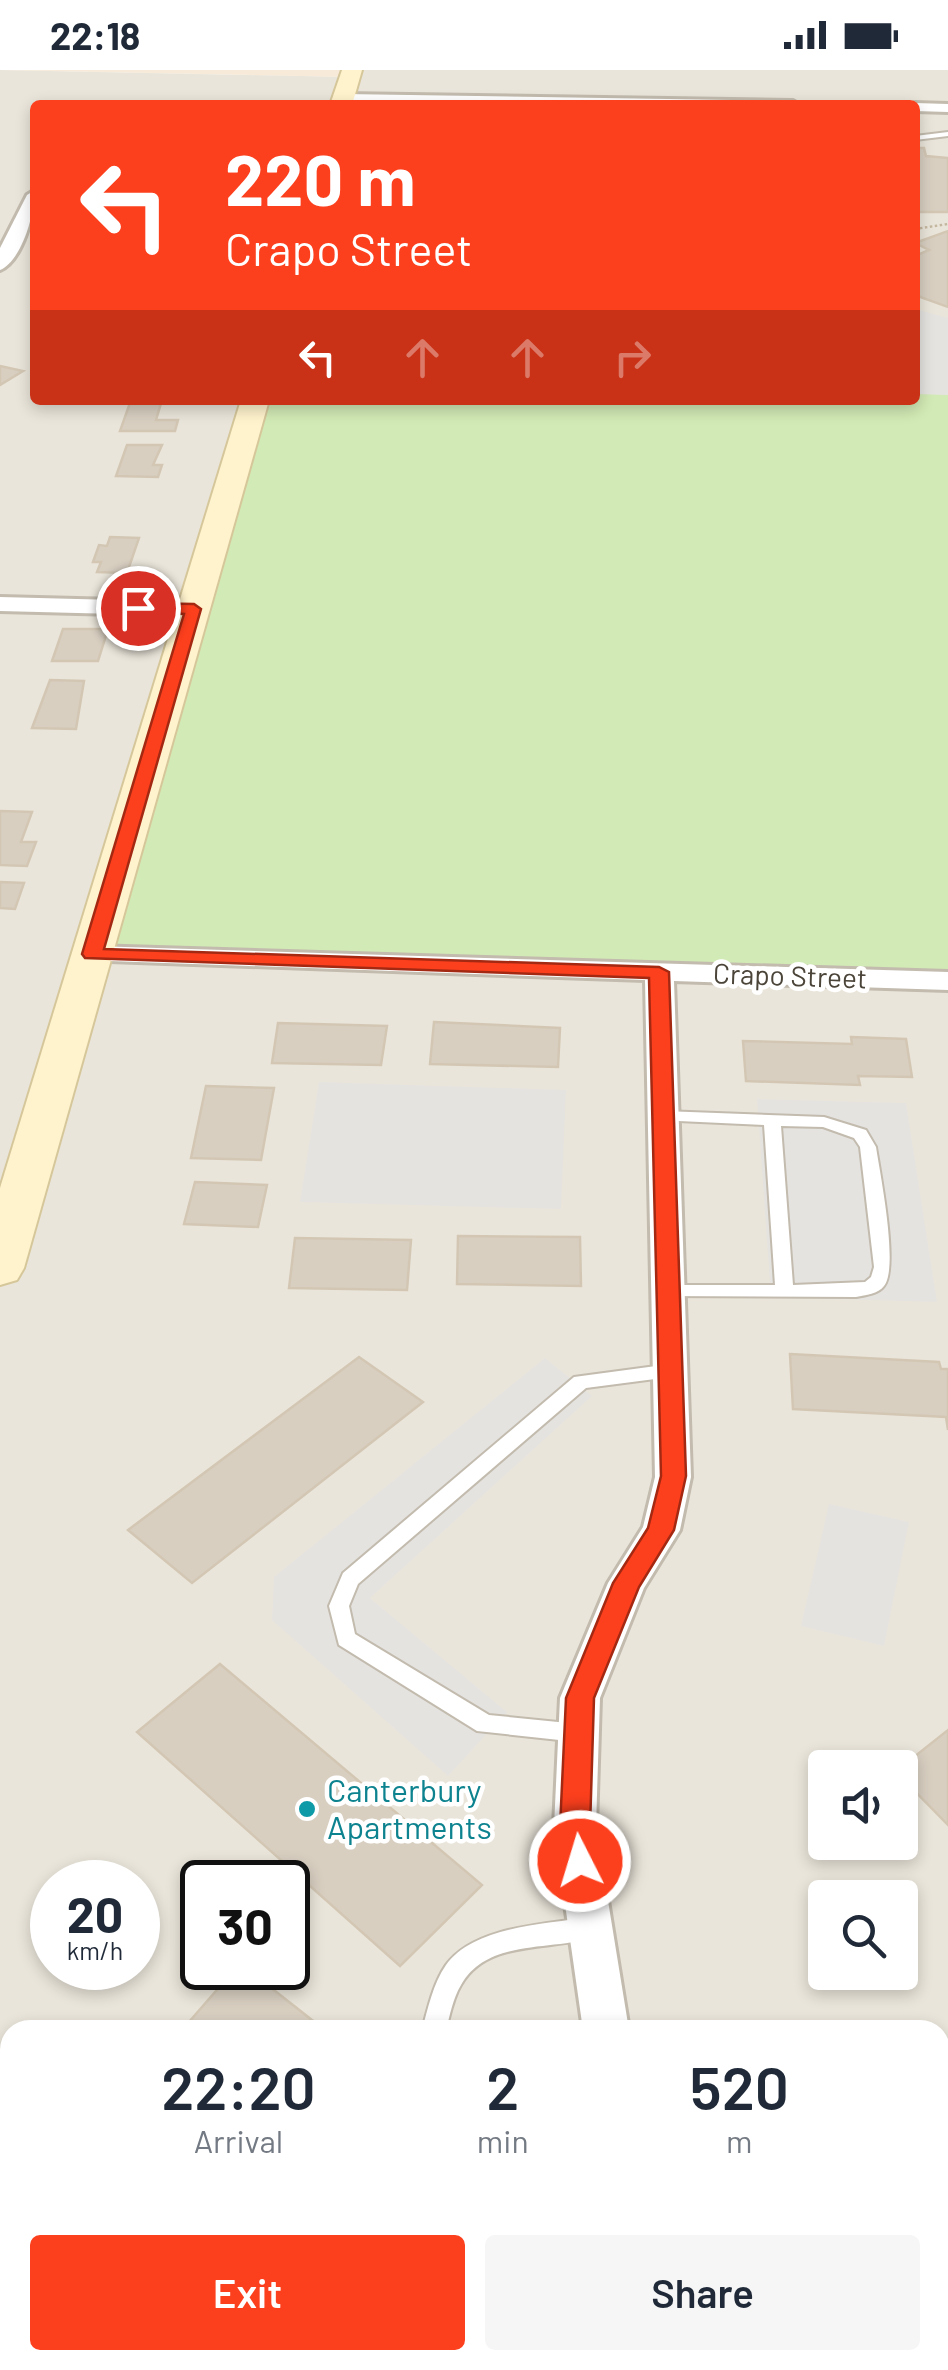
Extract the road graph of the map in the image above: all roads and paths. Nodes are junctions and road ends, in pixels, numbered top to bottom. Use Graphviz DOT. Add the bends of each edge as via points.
graph roads {
  1 [pos="352,70"];
  2 [pos="342,100"];
  3 [pos="920,107"];
  4 [pos="948,108"];
  5 [pos="948,134"];
  6 [pos="920,137"];
  7 [pos="0,214"];
  8 [pos="29,214"];
  9 [pos="948,224"];
  10 [pos="920,228"];
  11 [pos="0,264"];
  12 [pos="253,405"];
  13 [pos="0,604"];
  14 [pos="194,609"];
  15 [pos="92,954"];
  16 [pos="659,972"];
  17 [pos="948,981"];
  18 [pos="663,1116"];
  19 [pos="772,1120"];
  20 [pos="0,1268"];
  21 [pos="668,1290"];
  22 [pos="785,1292"];
  23 [pos="671,1371"];
  24 [pos="578,1733"];
  25 [pos="590,1928"];
  26 [pos="437,2020"];
  27 [pos="604,2020"];
  1 -- 2 [label="street"];
  3 -- 4 [label="street"];
  5 -- 6 [label="lane"];
  7 -- 8 [label="street"];
  8 -- 11 [label="street"];
  9 -- 10 [label="path"];
  12 -- 14 [label="street"];
  13 -- 14 [label="street"];
  14 -- 15 [label="street"];
  15 -- 16 [label="street, Crapo Street"];
  15 -- 20 [label="street"];
  16 -- 17 [label="street, Crapo Street"];
  16 -- 18 [label="street"];
  18 -- 19 [label="lane"];
  18 -- 21 [label="street"];
  19 -- 22 [label="lane"];
  19 -- 22 [label="lane" via="824,1122 860,1134 868,1147 883,1267 872,1288"];
  21 -- 22 [label="lane"];
  21 -- 23 [label="street"];
  23 -- 24 [label="street" via="674,1476 661,1530 627,1583 580,1698"];
  23 -- 24 [label="lane" via="580,1382 350,1580 339,1606 346,1639 485,1724"];
  24 -- 25 [label="street" via="575,1828"];
  25 -- 26 [label="lane" via="496,1946 462,1964"];
  25 -- 27 [label="street"];
}
